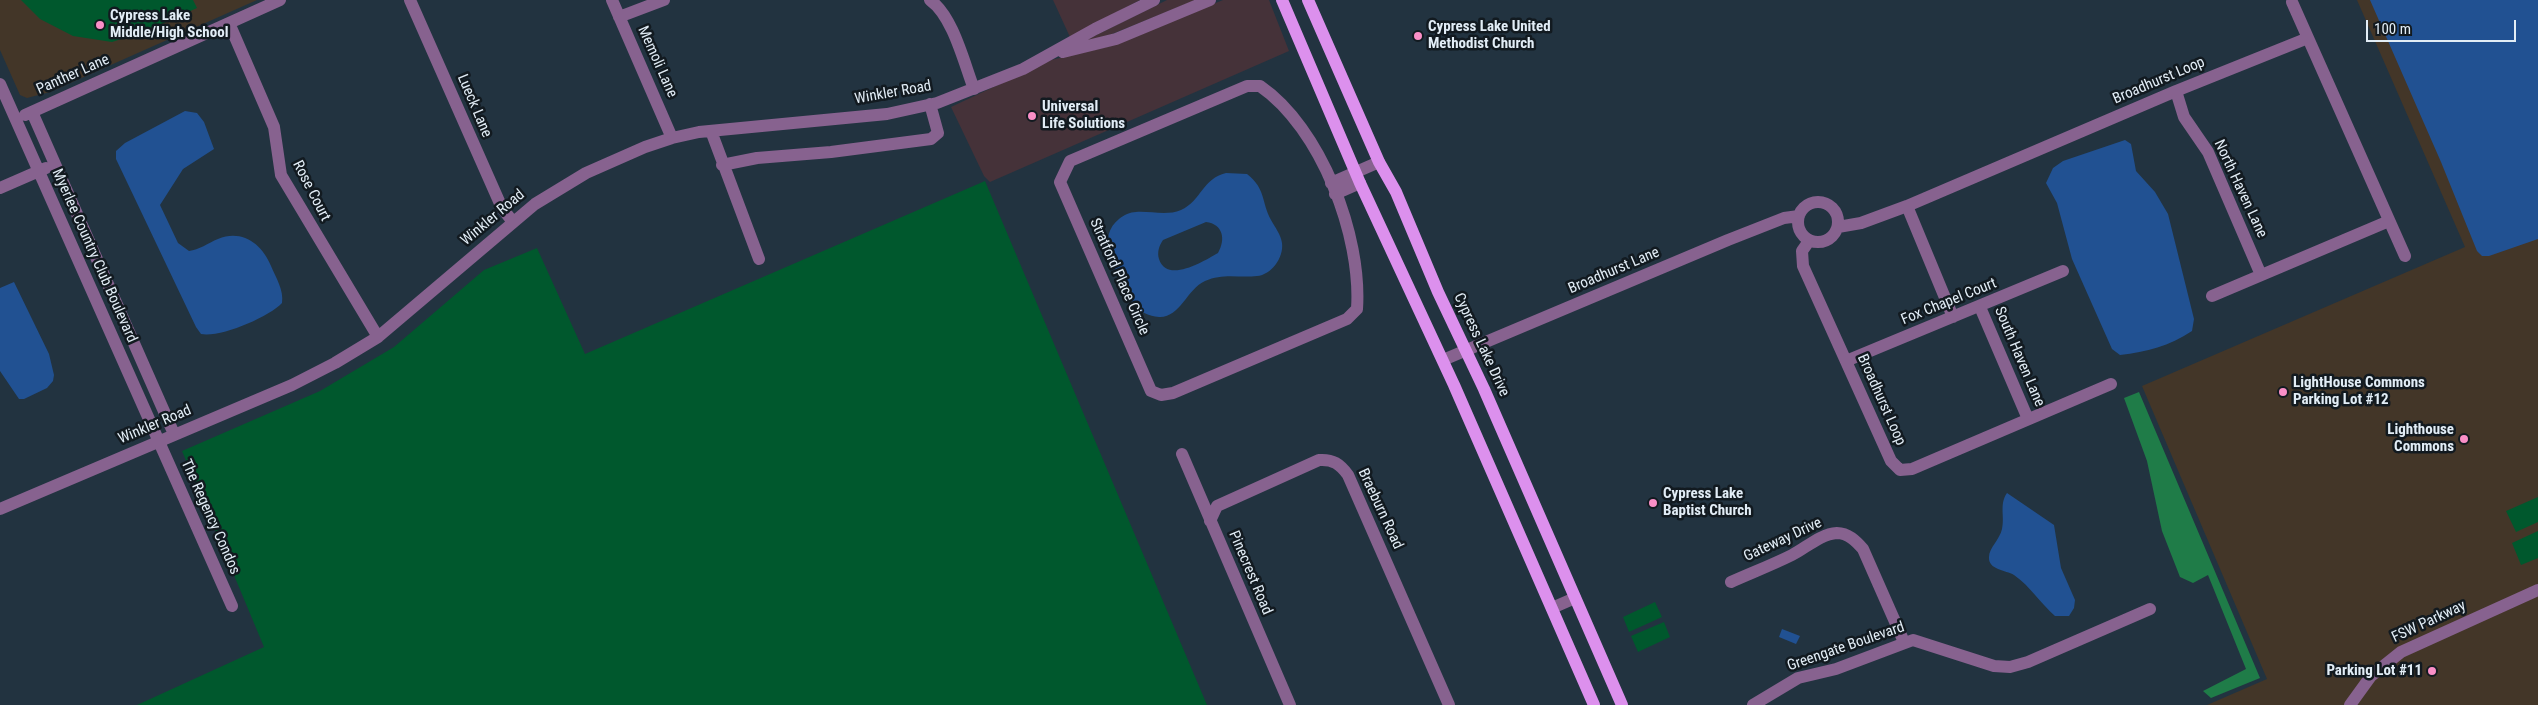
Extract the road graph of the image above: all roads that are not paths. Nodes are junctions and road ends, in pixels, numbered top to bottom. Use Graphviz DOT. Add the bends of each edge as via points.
graph roads {
  1 [pos="280,0"];
  2 [pos="410,0"];
  3 [pos="612,0"];
  4 [pos="664,0"];
  5 [pos="930,0"];
  6 [pos="1154,0"];
  7 [pos="1210,0"];
  8 [pos="1282,0"];
  9 [pos="1308,0"];
  10 [pos="2292,2"];
  11 [pos="619,17"];
  12 [pos="229,23"];
  13 [pos="2308,38"];
  14 [pos="1046,56"];
  15 [pos="0,84"];
  16 [pos="974,90"];
  17 [pos="2176,91"];
  18 [pos="930,104"];
  19 [pos="32,112"];
  20 [pos="15,118"];
  21 [pos="711,131"];
  22 [pos="672,138"];
  23 [pos="1379,162"];
  24 [pos="55,164"];
  25 [pos="722,165"];
  26 [pos="38,171"];
  27 [pos="1358,178"];
  28 [pos="0,188"];
  29 [pos="1333,189"];
  30 [pos="1907,206"];
  31 [pos="1798,216"];
  32 [pos="2389,221"];
  33 [pos="512,222"];
  34 [pos="1838,227"];
  35 [pos="1809,241"];
  36 [pos="2405,256"];
  37 [pos="759,260"];
  38 [pos="2063,271"];
  39 [pos="2261,275"];
  40 [pos="2212,296"];
  41 [pos="1980,307"];
  42 [pos="1953,317"];
  43 [pos="378,337"];
  44 [pos="1466,350"];
  45 [pos="1443,360"];
  46 [pos="1846,361"];
  47 [pos="2111,384"];
  48 [pos="2028,419"];
  49 [pos="174,434"];
  50 [pos="158,442"];
  51 [pos="1182,454"];
  52 [pos="0,509"];
  53 [pos="1210,521"];
  54 [pos="1731,582"];
  55 [pos="2538,590"];
  56 [pos="1575,598"];
  57 [pos="232,606"];
  58 [pos="1552,608"];
  59 [pos="2150,609"];
  60 [pos="1904,642"];
  61 [pos="1290,705"];
  62 [pos="1449,705"];
  63 [pos="1594,705"];
  64 [pos="1622,705"];
  65 [pos="1753,705"];
  66 [pos="2350,705"];
  1 -- 12 [label="street, Panther Lane"];
  2 -- 33 [label="street, Lueck Lane" via="502,208"];
  3 -- 11 [label="street, Memoli Lane"];
  4 -- 11 [label="street"];
  5 -- 16 [label="street" via="944,14 950,26"];
  6 -- 14 [label="street, Winkler Road"];
  7 -- 14 [label="street, Winkler Road" via="1108,42"];
  8 -- 27 [label="main road"];
  9 -- 23 [label="main road, Cypress Lake Drive"];
  10 -- 13 [label="street"];
  11 -- 22 [label="street, Memoli Lane"];
  12 -- 19 [label="street, Panther Lane"];
  12 -- 43 [label="street, Rose Court" via="274,127 281,175"];
  13 -- 17 [label="street, Broadhurst Loop"];
  13 -- 32 [label="street"];
  14 -- 16 [label="street, Winkler Road"];
  15 -- 20 [label="street, Myerlee Country Club Boulevard"];
  16 -- 18 [label="street, Winkler Road"];
  17 -- 30 [label="street, Broadhurst Loop"];
  17 -- 39 [label="street, North Haven Lane" via="2184,117 2208,152"];
  18 -- 21 [label="street, Winkler Road" via="888,114"];
  18 -- 25 [label="street" via="938,133 931,139 757,158"];
  19 -- 20 [label="street, Panther Lane"];
  19 -- 24 [label="street, Myerlee Country Club Boulevard"];
  20 -- 26 [label="street, Myerlee Country Club Boulevard"];
  21 -- 22 [label="street, Winkler Road"];
  21 -- 25 [label="street"];
  22 -- 33 [label="street, Winkler Road" via="586,172"];
  23 -- 27 [label="street"];
  23 -- 44 [label="main road, Cypress Lake Drive" via="1393,186"];
  24 -- 26 [label="street"];
  24 -- 49 [label="street, Myerlee Country Club Boulevard"];
  25 -- 37 [label="street"];
  26 -- 28 [label="street"];
  26 -- 50 [label="street, Myerlee Country Club Boulevard"];
  27 -- 29 [label="street"];
  27 -- 45 [label="main road"];
  29 -- 29 [label="street, Stratford Place Circle" via="1306,134 1284,105 1260,86 1232,91 1070,161 1060,182 1151,391 1161,395 1173,393 1347,319 1357,309 1358,289 1345,214"];
  30 -- 34 [label="street, Broadhurst Loop" via="1861,223"];
  30 -- 42 [label="street"];
  31 -- 34 [label="street" via="1813,202 1827,204 1837,213"];
  31 -- 35 [label="street" via="1799,230"];
  31 -- 44 [label="street, Broadhurst Lane" via="1784,218 1728,240"];
  32 -- 36 [label="street"];
  32 -- 39 [label="street"];
  33 -- 43 [label="street, Winkler Road"];
  34 -- 35 [label="street, Broadhurst Loop" via="1835,234 1824,242"];
  35 -- 46 [label="street, Broadhurst Loop" via="1802,251 1803,266"];
  38 -- 41 [label="street, Fox Chapel Court"];
  39 -- 40 [label="street"];
  41 -- 42 [label="street, Fox Chapel Court"];
  41 -- 48 [label="street, South Haven Lane"];
  42 -- 46 [label="street, Fox Chapel Court"];
  43 -- 49 [label="street, Winkler Road" via="317,373"];
  44 -- 45 [label="street, Broadhurst Lane"];
  44 -- 56 [label="main road, Cypress Lake Drive"];
  45 -- 58 [label="main road"];
  46 -- 48 [label="street, Broadhurst Loop" via="1890,461 1900,470 1912,469"];
  47 -- 48 [label="street, Broadhurst Loop"];
  49 -- 50 [label="street, Winkler Road"];
  50 -- 52 [label="street, Winkler Road"];
  50 -- 57 [label="street, The Regency Condos"];
  51 -- 53 [label="street, Pinecrest Road"];
  53 -- 61 [label="street, Pinecrest Road"];
  53 -- 62 [label="street, Braeburn Road" via="1217,506 1319,460 1330,459 1341,465"];
  54 -- 60 [label="street, Gateway Drive" via="1790,556 1819,539 1843,534 1863,549"];
  55 -- 66 [label="street, FSW Parkway" via="2401,652 2371,676"];
  56 -- 58 [label="street"];
  56 -- 64 [label="main road, Cypress Lake Drive"];
  58 -- 63 [label="main road"];
  59 -- 60 [label="street, Greengate Boulevard" via="2010,667 1979,662 1919,641"];
  60 -- 65 [label="street, Greengate Boulevard" via="1836,669 1798,678"];
}
